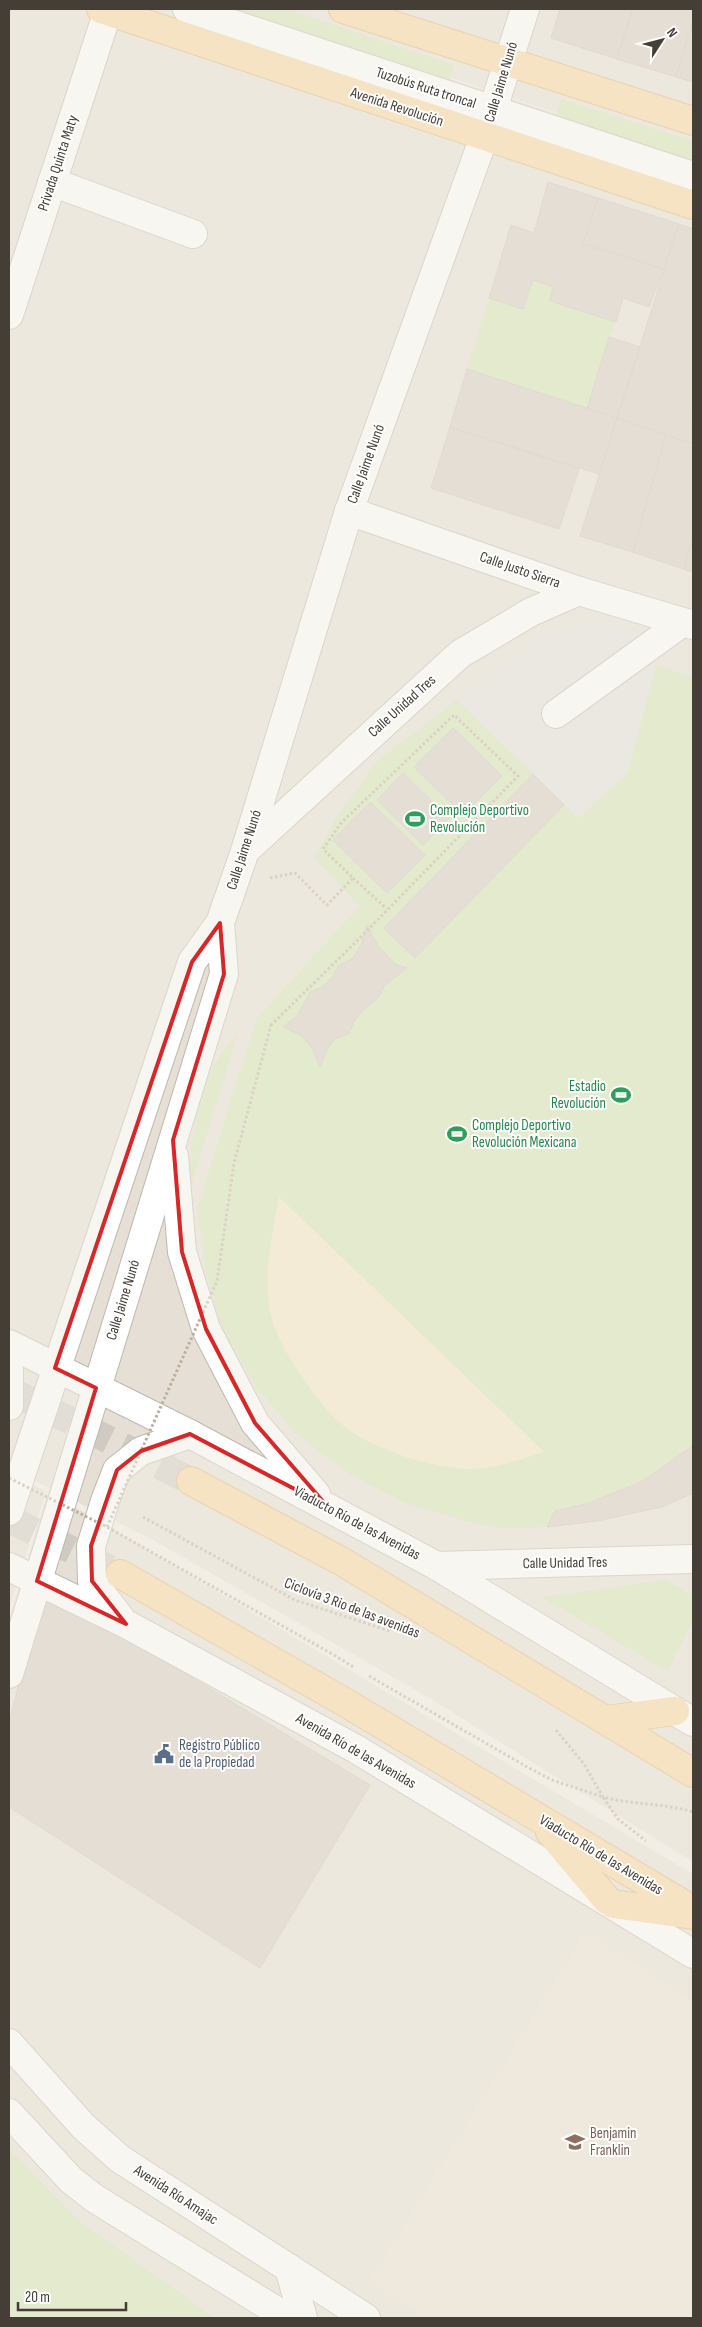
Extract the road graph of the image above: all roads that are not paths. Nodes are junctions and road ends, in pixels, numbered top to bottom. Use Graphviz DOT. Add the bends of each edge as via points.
graph roads {
  1 [pos="187,9"];
  2 [pos="343,9"];
  3 [pos="525,9"];
  4 [pos="104,10"];
  5 [pos="508,62"];
  6 [pos="493,111"];
  7 [pos="693,121"];
  8 [pos="484,136"];
  9 [pos="693,176"];
  10 [pos="52,182"];
  11 [pos="693,205"];
  12 [pos="194,234"];
  13 [pos="9,315"];
  14 [pos="349,511"];
  15 [pos="579,591"];
  16 [pos="688,624"];
  17 [pos="556,714"];
  18 [pos="245,851"];
  19 [pos="220,923"];
  20 [pos="173,1140"];
  21 [pos="9,1344"];
  22 [pos="56,1368"];
  23 [pos="9,1370"];
  24 [pos="96,1388"];
  25 [pos="9,1406"];
  26 [pos="190,1434"];
  27 [pos="191,1481"];
  28 [pos="327,1506"];
  29 [pos="9,1511"];
  30 [pos="693,1559"];
  31 [pos="9,1566"];
  32 [pos="437,1566"];
  33 [pos="120,1574"];
  34 [pos="37,1581"];
  35 [pos="126,1624"];
  36 [pos="9,1674"];
  37 [pos="684,1716"];
  38 [pos="606,1720"];
  39 [pos="693,1773"];
  40 [pos="538,1817"];
  41 [pos="610,1902"];
  42 [pos="693,1910"];
  43 [pos="693,1915"];
  44 [pos="693,1954"];
  45 [pos="9,2043"];
  46 [pos="9,2113"];
  47 [pos="289,2268"];
  48 [pos="288,2318"];
  49 [pos="302,2318"];
  50 [pos="366,2318"];
  1 -- 6 [label="street, Tuzobús Ruta troncal"];
  2 -- 5 [label="main road"];
  3 -- 5 [label="street, Calle Jaime Nunó"];
  4 -- 8 [label="main road, Avenida Revolución"];
  4 -- 10 [label="street, Privada Quinta Maty"];
  5 -- 6 [label="street, Calle Jaime Nunó"];
  5 -- 7 [label="main road"];
  6 -- 8 [label="street, Calle Jaime Nunó"];
  6 -- 9 [label="street, Tuzobús Ruta troncal"];
  8 -- 11 [label="main road, Avenida Revolución"];
  8 -- 14 [label="street, Calle Jaime Nunó"];
  10 -- 12 [label="street"];
  10 -- 13 [label="street, Privada Quinta Maty"];
  14 -- 15 [label="street, Calle Justo Sierra"];
  14 -- 18 [label="street, Calle Jaime Nunó"];
  15 -- 16 [label="street, Calle Justo Sierra"];
  15 -- 18 [label="street, Calle Unidad Tres" via="531,612 460,654"];
  16 -- 17 [label="street"];
  18 -- 19 [label="street, Calle Jaime Nunó"];
  19 -- 20 [label="street, Calle Jaime Nunó" via="224,974"];
  19 -- 22 [label="street, Calle Jaime Nunó" via="192,962"];
  20 -- 24 [label="street, Calle Jaime Nunó"];
  20 -- 28 [label="street" via="182,1252 206,1329 255,1423"];
  21 -- 22 [label="street, Viaducto Río de las Avenidas"];
  22 -- 24 [label="street, Viaducto Río de las Avenidas"];
  22 -- 29 [label="street, Calle Jaime Nunó"];
  23 -- 25 [label="street"];
  24 -- 26 [label="street, Viaducto Río de las Avenidas"];
  24 -- 34 [label="street, Calle Jaime Nunó"];
  26 -- 28 [label="street, Viaducto Río de las Avenidas"];
  26 -- 35 [label="street" via="141,1451 117,1470 106,1498 91,1546 92,1581"];
  27 -- 38 [label="main road" via="341,1561"];
  28 -- 32 [label="street, Viaducto Río de las Avenidas"];
  30 -- 32 [label="street, Calle Unidad Tres"];
  31 -- 34 [label="street, Avenida Río de las Avenidas"];
  32 -- 37 [label="street, Viaducto Río de las Avenidas"];
  33 -- 40 [label="main road, Viaducto Río de las Avenidas"];
  34 -- 35 [label="street, Avenida Río de las Avenidas"];
  34 -- 36 [label="street, Calle Jaime Nunó"];
  35 -- 41 [label="street, Avenida Río de las Avenidas" via="356,1749"];
  37 -- 38 [label="main road"];
  38 -- 39 [label="main road"];
  40 -- 41 [label="main road"];
  40 -- 42 [label="main road, Viaducto Río de las Avenidas"];
  41 -- 43 [label="main road"];
  41 -- 44 [label="street, Avenida Río de las Avenidas"];
  45 -- 47 [label="street, Avenida Río Amajac" via="83,2126 120,2159"];
  46 -- 48 [label="street" via="71,2180 94,2198"];
  47 -- 49 [label="street"];
  47 -- 50 [label="street, Avenida Río Amajac"];
}
